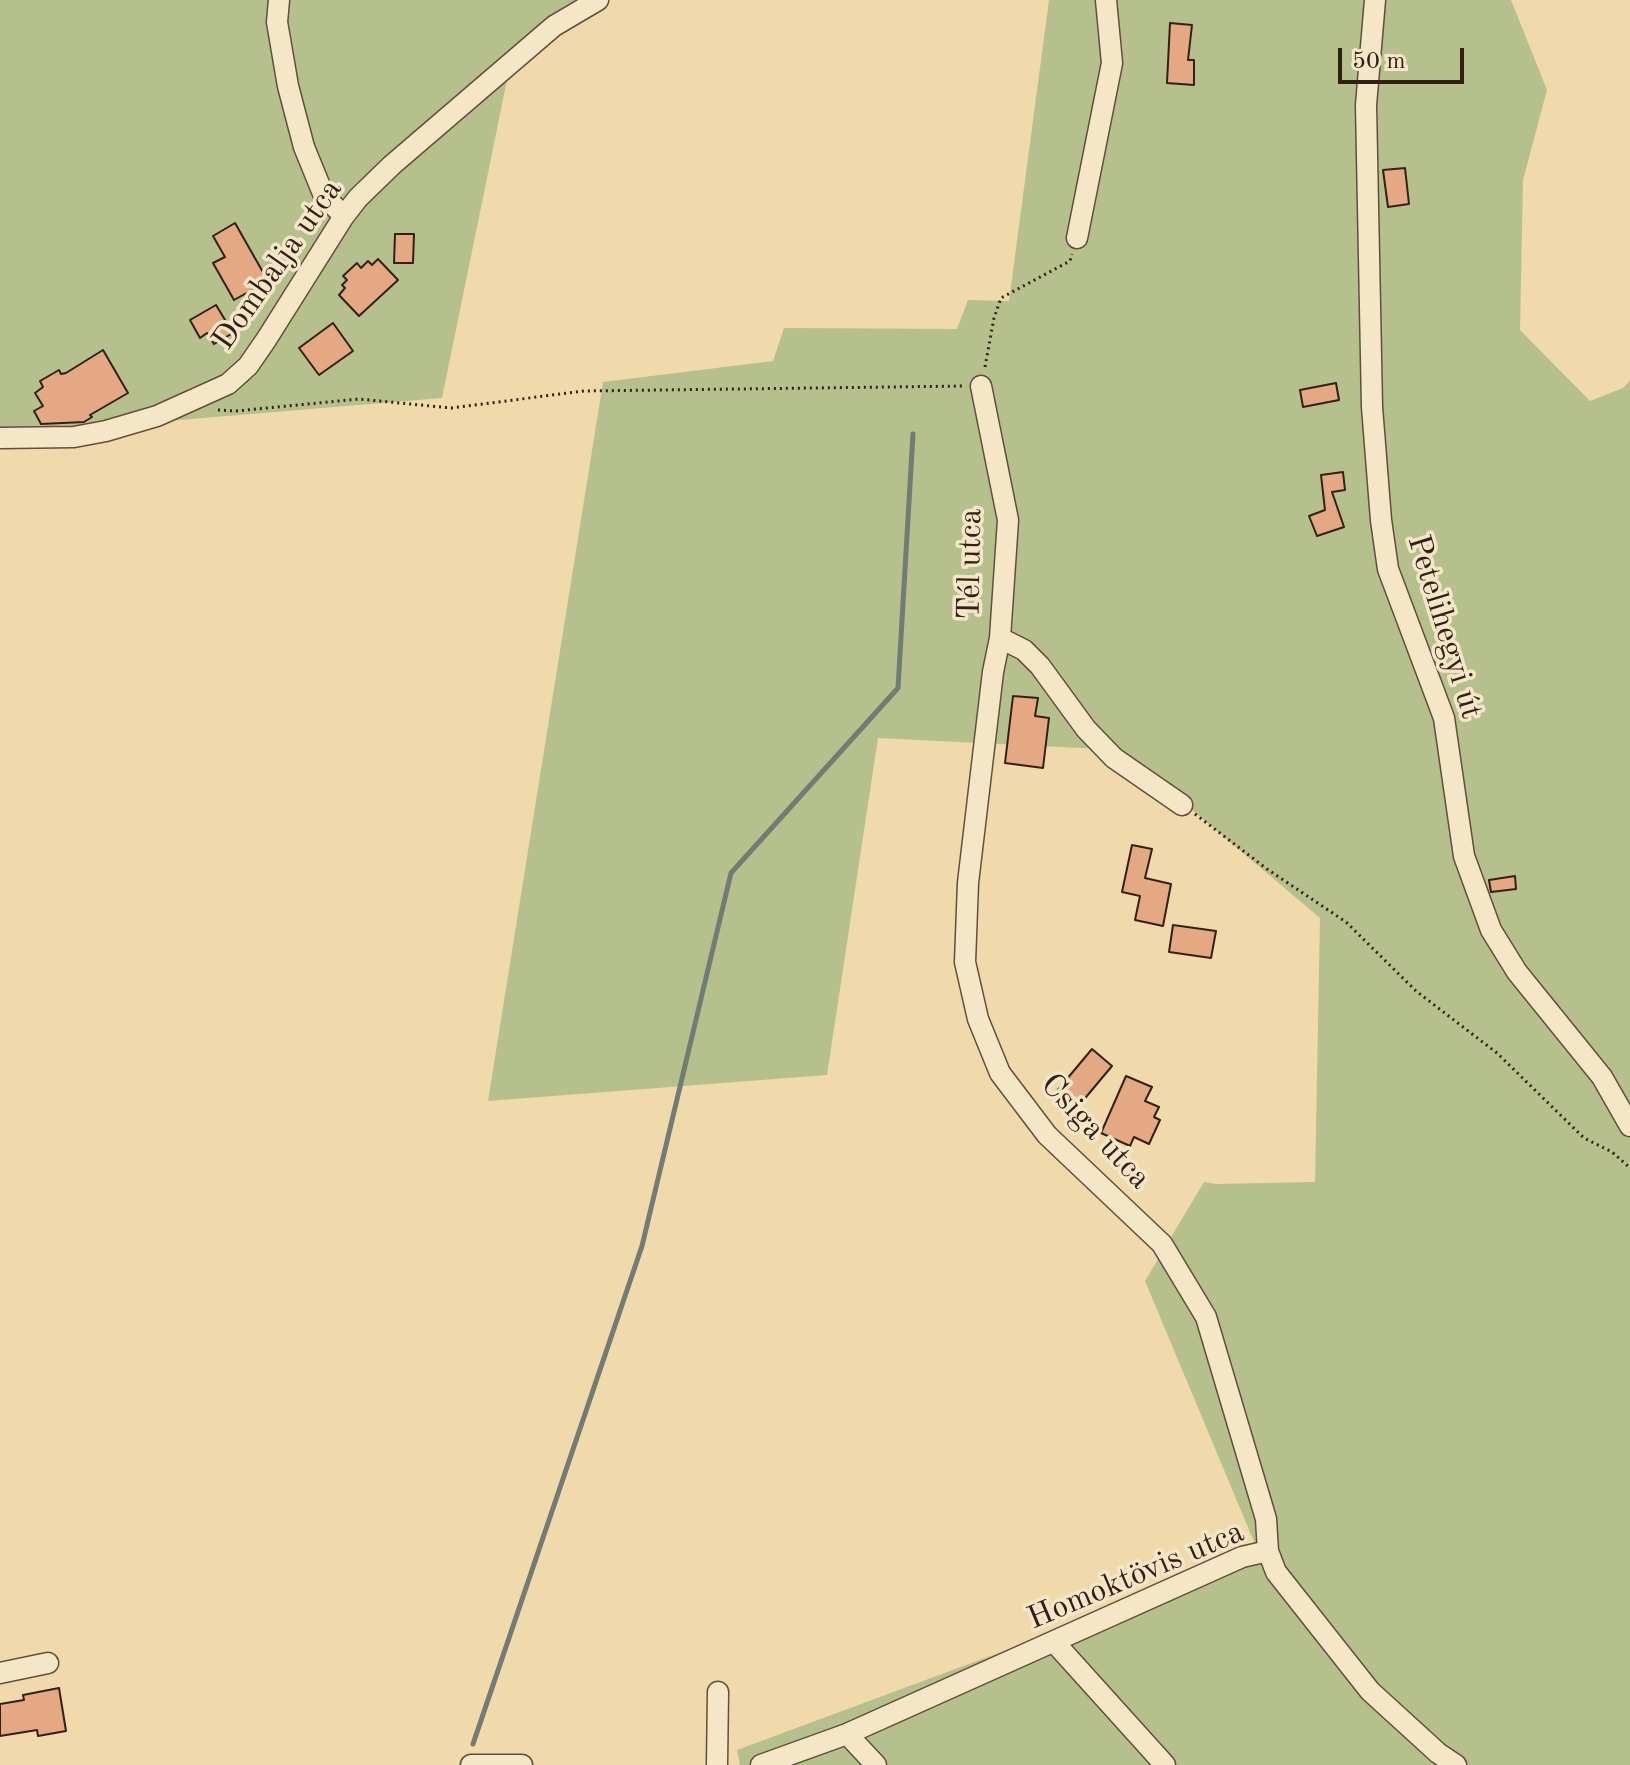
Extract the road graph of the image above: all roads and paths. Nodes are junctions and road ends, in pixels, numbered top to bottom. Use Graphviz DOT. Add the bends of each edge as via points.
graph roads {
  1 [pos="279,0"];
  2 [pos="598,0"];
  3 [pos="1106,0"];
  4 [pos="1375,0"];
  5 [pos="344,216"];
  6 [pos="1077,238"];
  7 [pos="981,386"];
  8 [pos="178,408"];
  9 [pos="0,438"];
  10 [pos="1000,638"];
  11 [pos="1182,805"];
  12 [pos="1630,1126"];
  13 [pos="1630,1168"];
  14 [pos="1268,1551"];
  15 [pos="1055,1643"];
  16 [pos="48,1663"];
  17 [pos="0,1673"];
  18 [pos="718,1692"];
  19 [pos="847,1734"];
  20 [pos="471,1765"];
  21 [pos="522,1765"];
  22 [pos="717,1765"];
  23 [pos="761,1765"];
  24 [pos="876,1765"];
  25 [pos="1165,1765"];
  26 [pos="1456,1765"];
  1 -- 5 [label="street" via="277,22 304,147 324,196"];
  2 -- 5 [label="street, Dombalja utca" via="542,36 392,165"];
  3 -- 6 [label="street" via="1112,63"];
  4 -- 12 [label="street, Petelihegyi út" via="1366,105 1372,407 1388,569 1444,718 1464,856 1491,930 1517,972 1602,1077"];
  5 -- 8 [label="street, Dombalja utca" via="248,366 228,384"];
  6 -- 7 [label="path" via="1070,261 1001,298"];
  7 -- 8 [label="path" via="584,391 451,408 359,399 236,411"];
  7 -- 10 [label="street, Tél utca" via="1008,520"];
  8 -- 9 [label="street, Dombalja utca" via="74,437"];
  10 -- 11 [label="street, Tél utca" via="1040,666 1114,758"];
  10 -- 14 [label="street, Csiga utca" via="968,883 965,962 978,1019 1000,1073 1047,1135 1162,1244 1206,1317 1266,1519"];
  11 -- 13 [label="path" via="1346,922 1416,991 1497,1053 1584,1138"];
  14 -- 15 [label="street, Homoktövis utca" via="1242,1557"];
  14 -- 26 [label="street, Homoktövis utca" via="1276,1572 1370,1691"];
  15 -- 19 [label="street, Homoktövis utca"];
  15 -- 25 [label="street"];
  16 -- 17 [label="street"];
  18 -- 22 [label="street"];
  19 -- 23 [label="street, Homoktövis utca"];
  19 -- 24 [label="street"];
  20 -- 21 [label="street"];
}
